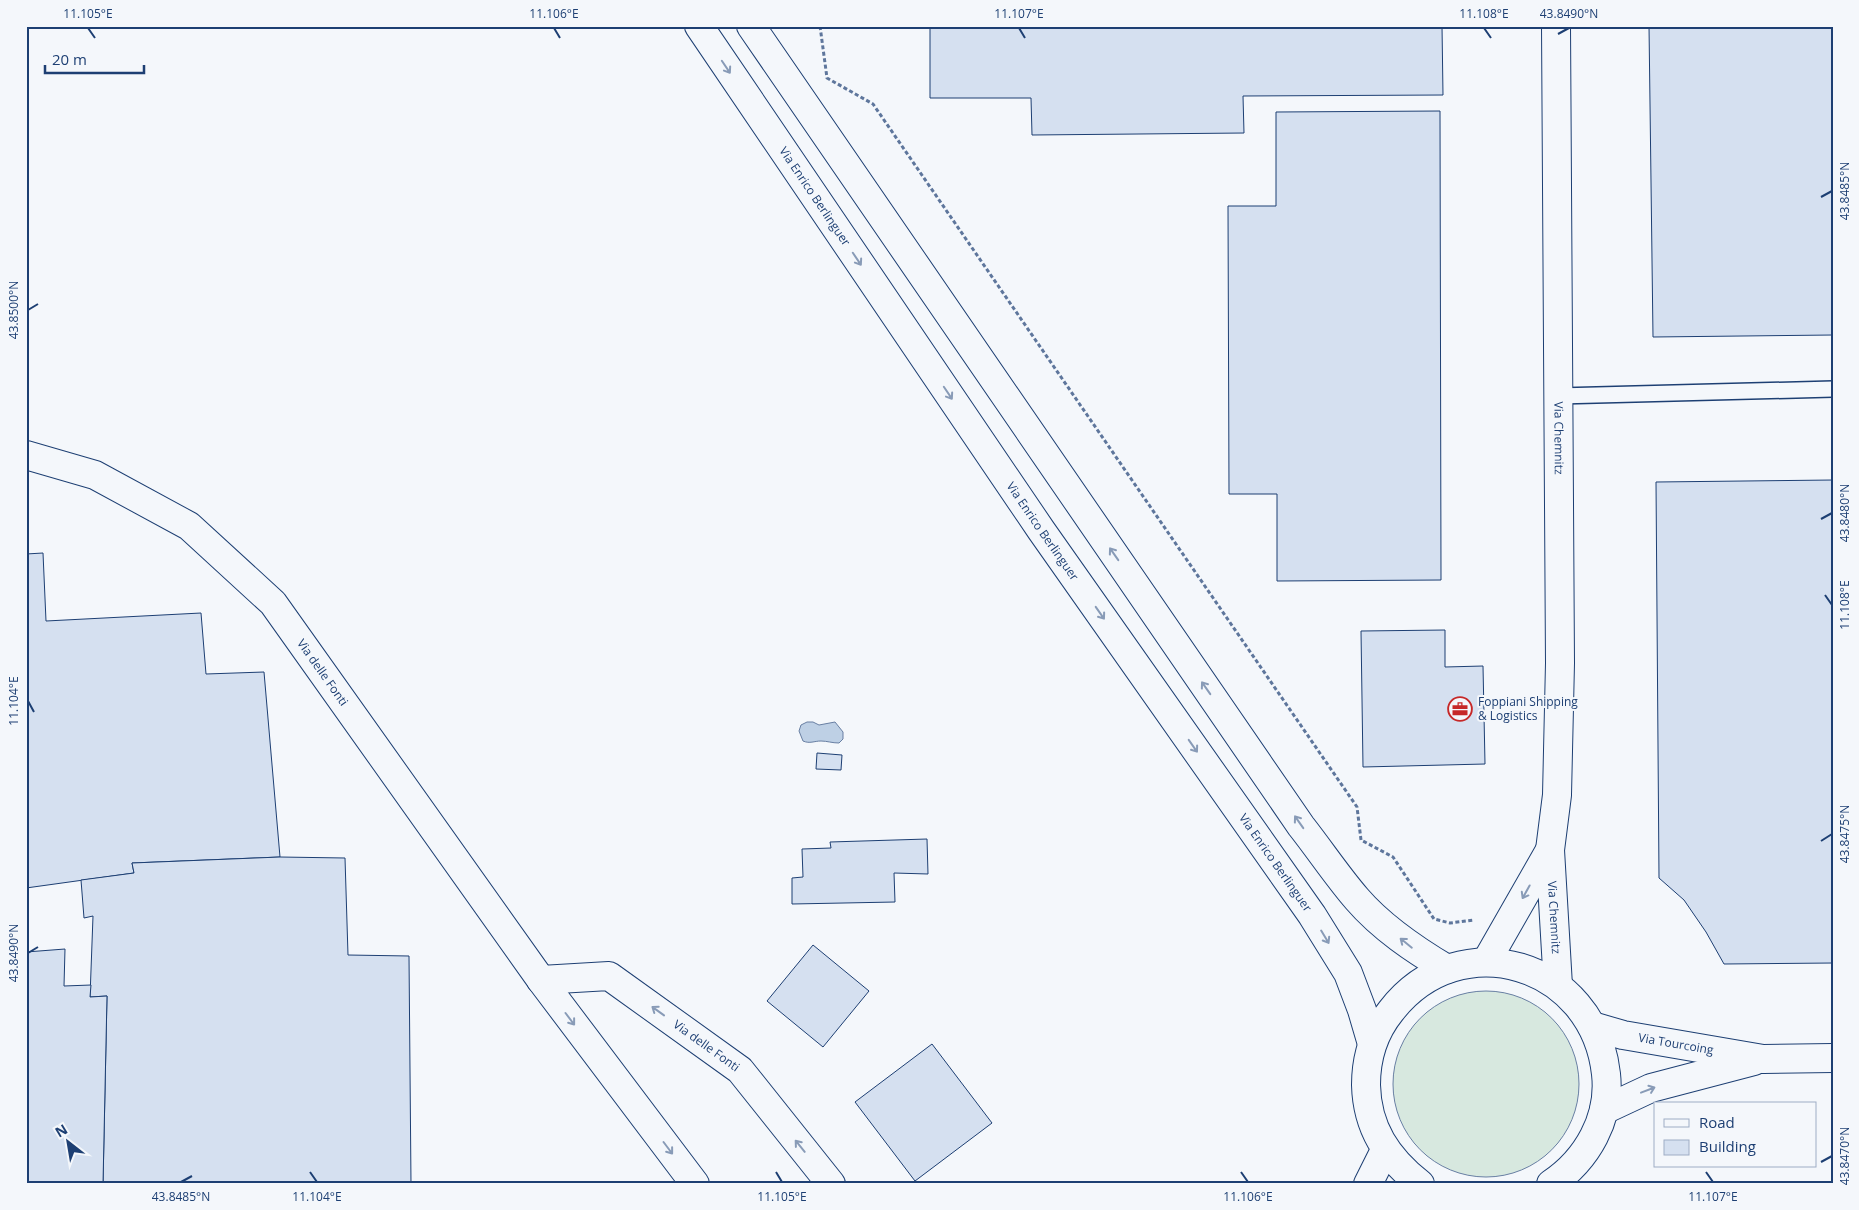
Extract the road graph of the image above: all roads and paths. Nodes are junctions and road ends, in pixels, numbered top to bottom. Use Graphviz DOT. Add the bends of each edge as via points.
graph roads {
  1 [pos="698,26"];
  2 [pos="751,26"];
  3 [pos="820,26"];
  4 [pos="1556,26"];
  5 [pos="1833,389"];
  6 [pos="1558,396"];
  7 [pos="26,455"];
  8 [pos="1550,850"];
  9 [pos="1481,919"];
  10 [pos="1486,962"];
  11 [pos="1447,970"];
  12 [pos="541,980"];
  13 [pos="1558,986"];
  14 [pos="1592,1026"];
  15 [pos="1372,1044"];
  16 [pos="1833,1058"];
  17 [pos="1763,1059"];
  18 [pos="1604,1110"];
  19 [pos="1385,1150"];
  20 [pos="1582,1171"];
  21 [pos="695,1184"];
  22 [pos="831,1184"];
  23 [pos="1368,1184"];
  24 [pos="1420,1184"];
  25 [pos="1551,1184"];
  1 -- 15 [label="main road, Via Enrico Berlinguer, one-way" via="1041,530 1312,915 1348,973"];
  11 -- 2 [label="main road, one-way" via="1413,949 1358,900 1301,826"];
  3 -- 9 [label="path" via="827,78 874,104 1357,807 1361,840 1393,856 1434,919 1450,923"];
  4 -- 6 [label="main road, Via Chemnitz"];
  5 -- 6 [label="lane"];
  6 -- 8 [label="main road, Via Chemnitz" via="1560,663 1557,795"];
  7 -- 12 [label="main road, Via delle Fonti" via="95,475 189,526 273,603"];
  8 -- 10 [label="main road, Via Chemnitz, one-way"];
  8 -- 13 [label="main road, Via Chemnitz"];
  10 -- 11 [label="main road, Via Enrico Berlinguer"];
  10 -- 13 [label="main road, Via Enrico Berlinguer" via="1524,969"];
  11 -- 15 [label="main road, Via Enrico Berlinguer" via="1422,981 1401,998 1384,1019"];
  12 -- 21 [label="main road, Via delle Fonti, one-way"];
  22 -- 12 [label="main road, Via delle Fonti, one-way" via="740,1070 609,976"];
  13 -- 14 [label="main road, Via Enrico Berlinguer" via="1573,999"];
  14 -- 17 [label="main road, Via Tourcoing" via="1623,1035"];
  14 -- 18 [label="main road, Via Enrico Berlinguer" via="1604,1057 1607,1084"];
  15 -- 19 [label="main road, Via Enrico Berlinguer" via="1366,1071 1366,1098 1373,1125"];
  16 -- 17 [label="main road, Via Tourcoing"];
  18 -- 17 [label="main road, Via Tourcoing, one-way" via="1651,1088"];
  18 -- 20 [label="main road, Via Enrico Berlinguer"];
  19 -- 23 [label="main road"];
  19 -- 24 [label="main road, Via Enrico Berlinguer" via="1402,1170"];
  20 -- 25 [label="main road, Via Enrico Berlinguer"];
}
